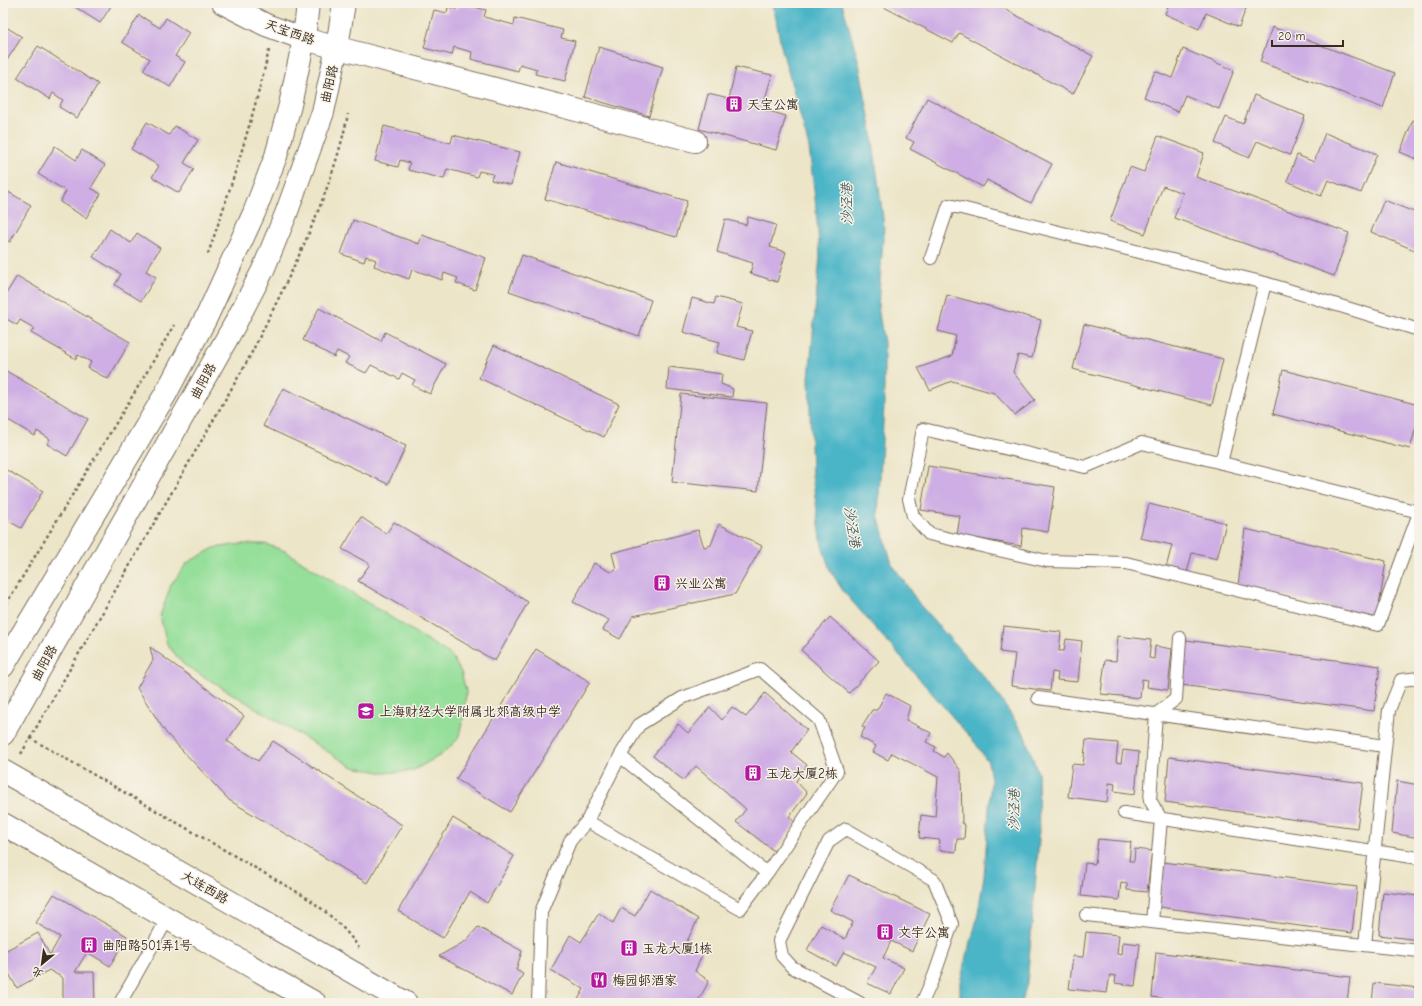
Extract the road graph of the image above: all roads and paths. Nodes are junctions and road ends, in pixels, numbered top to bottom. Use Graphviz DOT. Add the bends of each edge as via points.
graph roads {
  1 [pos="223,3"];
  2 [pos="308,3"];
  3 [pos="344,3"];
  4 [pos="274,28"];
  5 [pos="304,39"];
  6 [pos="337,47"];
  7 [pos="695,141"];
  8 [pos="931,258"];
  9 [pos="206,260"];
  10 [pos="1265,283"];
  11 [pos="177,319"];
  12 [pos="1419,330"];
  13 [pos="1221,463"];
  14 [pos="1419,512"];
  15 [pos="3,609"];
  16 [pos="1180,638"];
  17 [pos="3,666"];
  18 [pos="1419,678"];
  19 [pos="1038,698"];
  20 [pos="1156,714"];
  21 [pos="6,730"];
  22 [pos="1385,746"];
  23 [pos="620,756"];
  24 [pos="3,771"];
  25 [pos="1124,813"];
  26 [pos="1161,819"];
  27 [pos="587,822"];
  28 [pos="3,824"];
  29 [pos="1374,852"];
  30 [pos="1419,858"];
  31 [pos="767,872"];
  32 [pos="1086,915"];
  33 [pos="168,918"];
  34 [pos="1152,922"];
  35 [pos="1365,945"];
  36 [pos="360,951"];
  37 [pos="1419,951"];
  38 [pos="120,1003"];
  39 [pos="315,1003"];
  40 [pos="406,1003"];
  41 [pos="538,1003"];
  42 [pos="860,1003"];
  43 [pos="922,1003"];
  1 -- 4 [label="main road, 天宝西路"];
  2 -- 5 [label="main road, 曲阳路"];
  3 -- 6 [label="main road, 曲阳路"];
  4 -- 5 [label="main road, 天宝西路"];
  4 -- 9 [label="path" via="258,97"];
  5 -- 6 [label="main road, 天宝西路"];
  5 -- 17 [label="main road, 曲阳路" via="276,156 254,213 206,316 165,395"];
  6 -- 7 [label="main road, 天宝西路"];
  6 -- 21 [label="main road, 曲阳路" via="323,112 263,270"];
  8 -- 10 [label="lane" via="949,205"];
  10 -- 12 [label="lane"];
  10 -- 13 [label="lane"];
  11 -- 15 [label="path"];
  13 -- 14 [label="lane"];
  13 -- 14 [label="lane" via="1142,443 1085,467 923,429 909,499 913,516 929,534 1047,561 1126,563 1378,625"];
  16 -- 20 [label="lane" via="1176,699"];
  18 -- 22 [label="lane" via="1401,680 1389,710"];
  19 -- 20 [label="lane"];
  20 -- 22 [label="lane"];
  20 -- 26 [label="lane" via="1150,800"];
  21 -- 36 [label="path" via="304,896 323,910 352,939"];
  22 -- 29 [label="lane"];
  23 -- 27 [label="lane"];
  23 -- 31 [label="lane"];
  23 -- 31 [label="lane" via="639,725 682,698 760,669 819,720 837,771"];
  24 -- 40 [label="main road, 大连西路"];
  25 -- 26 [label="lane"];
  26 -- 29 [label="lane"];
  26 -- 34 [label="lane"];
  27 -- 31 [label="lane" via="740,909"];
  27 -- 41 [label="lane" via="570,841 541,912"];
  28 -- 33 [label="main road"];
  29 -- 30 [label="lane"];
  29 -- 35 [label="lane"];
  32 -- 34 [label="lane"];
  33 -- 38 [label="lane"];
  33 -- 39 [label="main road"];
  34 -- 35 [label="lane"];
  35 -- 37 [label="lane"];
  42 -- 43 [label="lane" via="792,967 782,956 779,941 829,841 846,830 934,880 952,924"];
}
